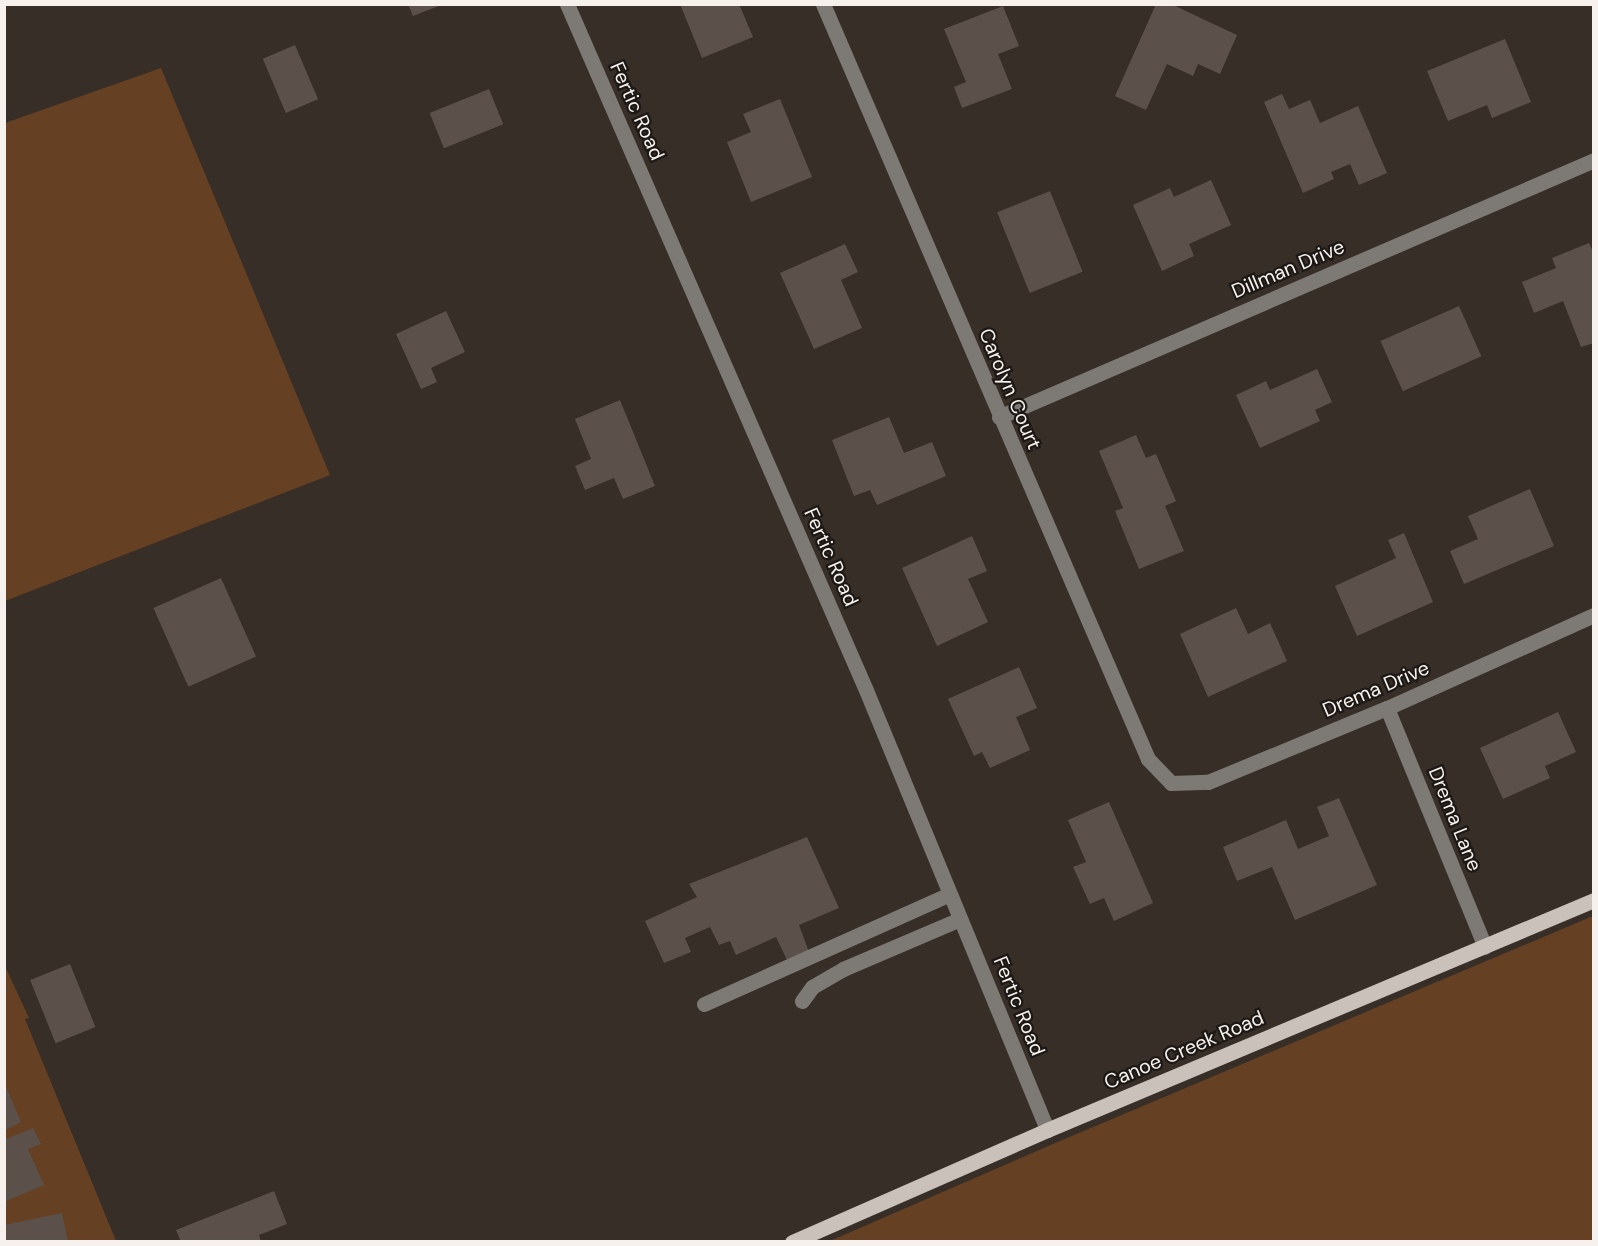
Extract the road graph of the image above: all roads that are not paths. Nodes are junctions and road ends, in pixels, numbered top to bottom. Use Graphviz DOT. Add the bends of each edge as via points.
graph roads {
  1 [pos="567,4"];
  2 [pos="823,4"];
  3 [pos="1593,160"];
  4 [pos="999,417"];
  5 [pos="1593,615"];
  6 [pos="1387,708"];
  7 [pos="1171,783"];
  8 [pos="950,894"];
  9 [pos="1593,900"];
  10 [pos="960,919"];
  11 [pos="1485,947"];
  12 [pos="802,1001"];
  13 [pos="704,1004"];
  14 [pos="1047,1130"];
  15 [pos="792,1242"];
  1 -- 8 [label="street, Fertic Road" via="866,690"];
  2 -- 4 [label="street, Carolyn Court"];
  3 -- 4 [label="street, Dillman Drive"];
  4 -- 7 [label="street, Carolyn Court" via="1148,759"];
  5 -- 6 [label="street, Drema Drive"];
  6 -- 7 [label="street, Drema Drive" via="1208,783"];
  6 -- 11 [label="street, Drema Lane"];
  8 -- 10 [label="street, Fertic Road"];
  8 -- 13 [label="street"];
  9 -- 11 [label="main road, Canoe Creek Road"];
  10 -- 12 [label="street" via="843,969 812,987"];
  10 -- 14 [label="street, Fertic Road"];
  11 -- 14 [label="main road, Canoe Creek Road"];
  14 -- 15 [label="main road, Canoe Creek Road"];
}
